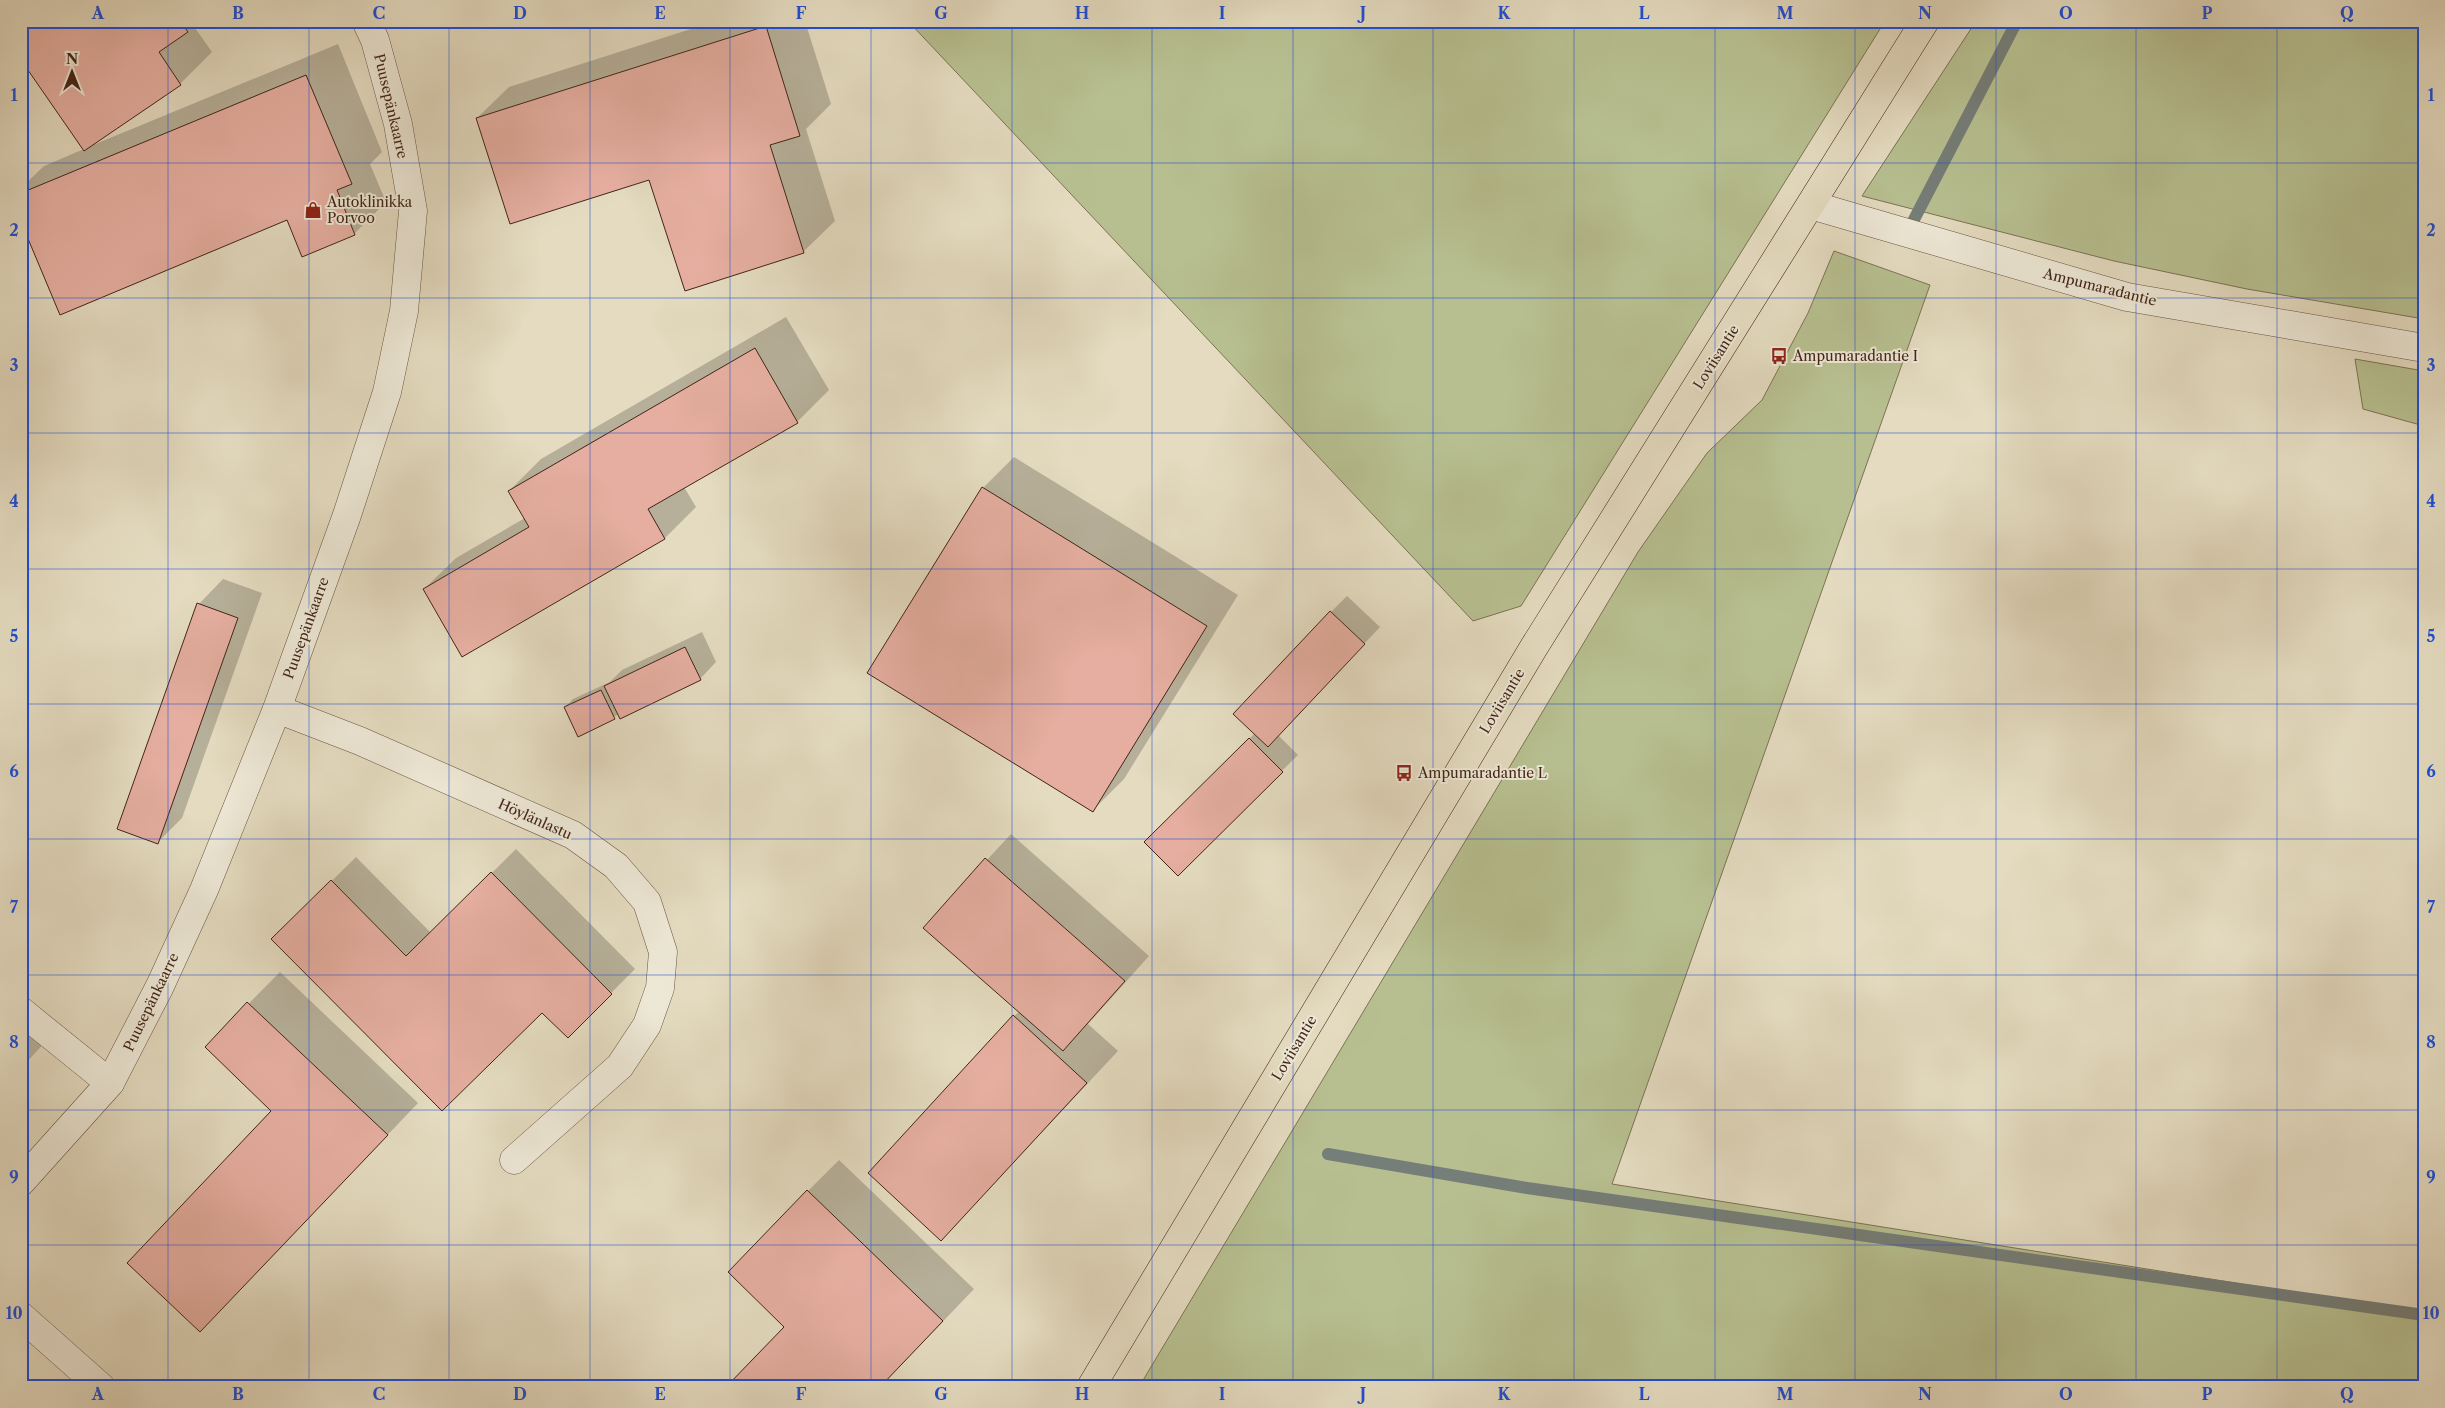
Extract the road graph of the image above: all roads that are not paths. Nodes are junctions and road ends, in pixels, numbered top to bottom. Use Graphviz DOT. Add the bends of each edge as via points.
graph roads {
  1 [pos="366,21"];
  2 [pos="1924,21"];
  3 [pos="1811,205"];
  4 [pos="2424,348"];
  5 [pos="277,709"];
  6 [pos="21,1011"];
  7 [pos="110,1084"];
  8 [pos="514,1160"];
  9 [pos="21,1182"];
  10 [pos="21,1316"];
  11 [pos="102,1387"];
  12 [pos="1091,1387"];
  1 -- 5 [label="street, Puusepänkaarre" via="375,40 398,124 413,211 404,311 387,392"];
  2 -- 3 [label="main road, Loviisantie"];
  3 -- 4 [label="street, Ampumaradantie" via="2127,297"];
  3 -- 12 [label="main road, Loviisantie" via="1534,647"];
  5 -- 7 [label="street, Puusepänkaarre" via="204,890"];
  5 -- 8 [label="street, Höylänlastu" via="360,741 573,835 616,866 647,902 663,952 660,988 647,1026 620,1066"];
  6 -- 7 [label="street"];
  7 -- 9 [label="street, Puusepänkaarre"];
  10 -- 11 [label="street"];
}
